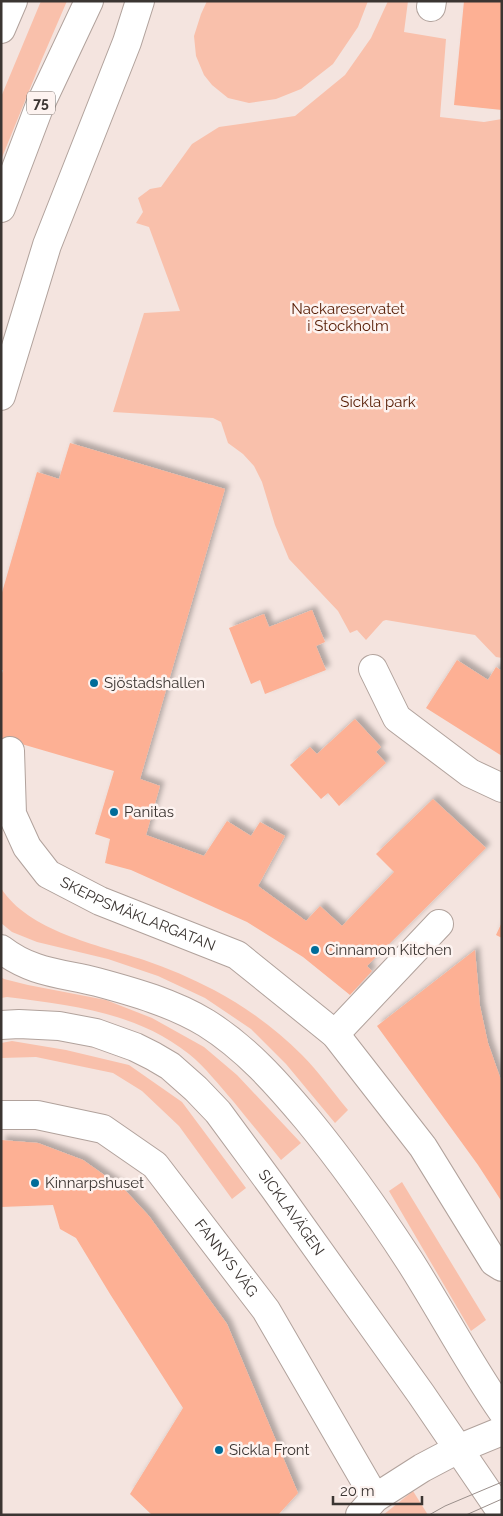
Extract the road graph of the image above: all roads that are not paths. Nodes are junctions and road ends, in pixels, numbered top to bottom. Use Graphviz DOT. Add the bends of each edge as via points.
graph roads {
  1 [pos="13,1"];
  2 [pos="89,1"];
  3 [pos="140,1"];
  4 [pos="1,29"];
  5 [pos="1,208"];
  6 [pos="1,396"];
  7 [pos="373,669"];
  8 [pos="10,751"];
  9 [pos="502,788"];
  10 [pos="439,924"];
  11 [pos="1,949"];
  12 [pos="1,1025"];
  13 [pos="335,1034"];
  14 [pos="1,1115"];
  15 [pos="502,1267"];
  16 [pos="502,1411"];
  17 [pos="502,1432"];
  18 [pos="458,1449"];
  19 [pos="368,1507"];
  20 [pos="502,1513"];
  1 -- 4 [label="main road"];
  2 -- 5 [label="main road, 75" via="40,105"];
  3 -- 6 [label="main road" via="47,245"];
  7 -- 9 [label="main road" via="397,718 470,772"];
  8 -- 13 [label="main road, SKEPPSMÄKLARGATAN" via="12,814 27,847 48,874 100,901 237,955"];
  10 -- 13 [label="main road"];
  11 -- 16 [label="main road" via="39,970 96,982 178,1008 205,1022 248,1055 284,1091 370,1201"];
  12 -- 18 [label="main road, SICKLAVÄGEN" via="59,1026 96,1033 153,1056 196,1089 246,1150"];
  13 -- 15 [label="main road, SKEPPSMÄKLARGATAN" via="423,1147 494,1262"];
  14 -- 19 [label="main road, FANNYS VÄG" via="37,1114 103,1129 155,1165 266,1310 358,1471"];
  17 -- 18 [label="main road"];
  18 -- 19 [label="main road" via="422,1468"];
  18 -- 20 [label="main road, SICKLAVÄGEN"];
}
